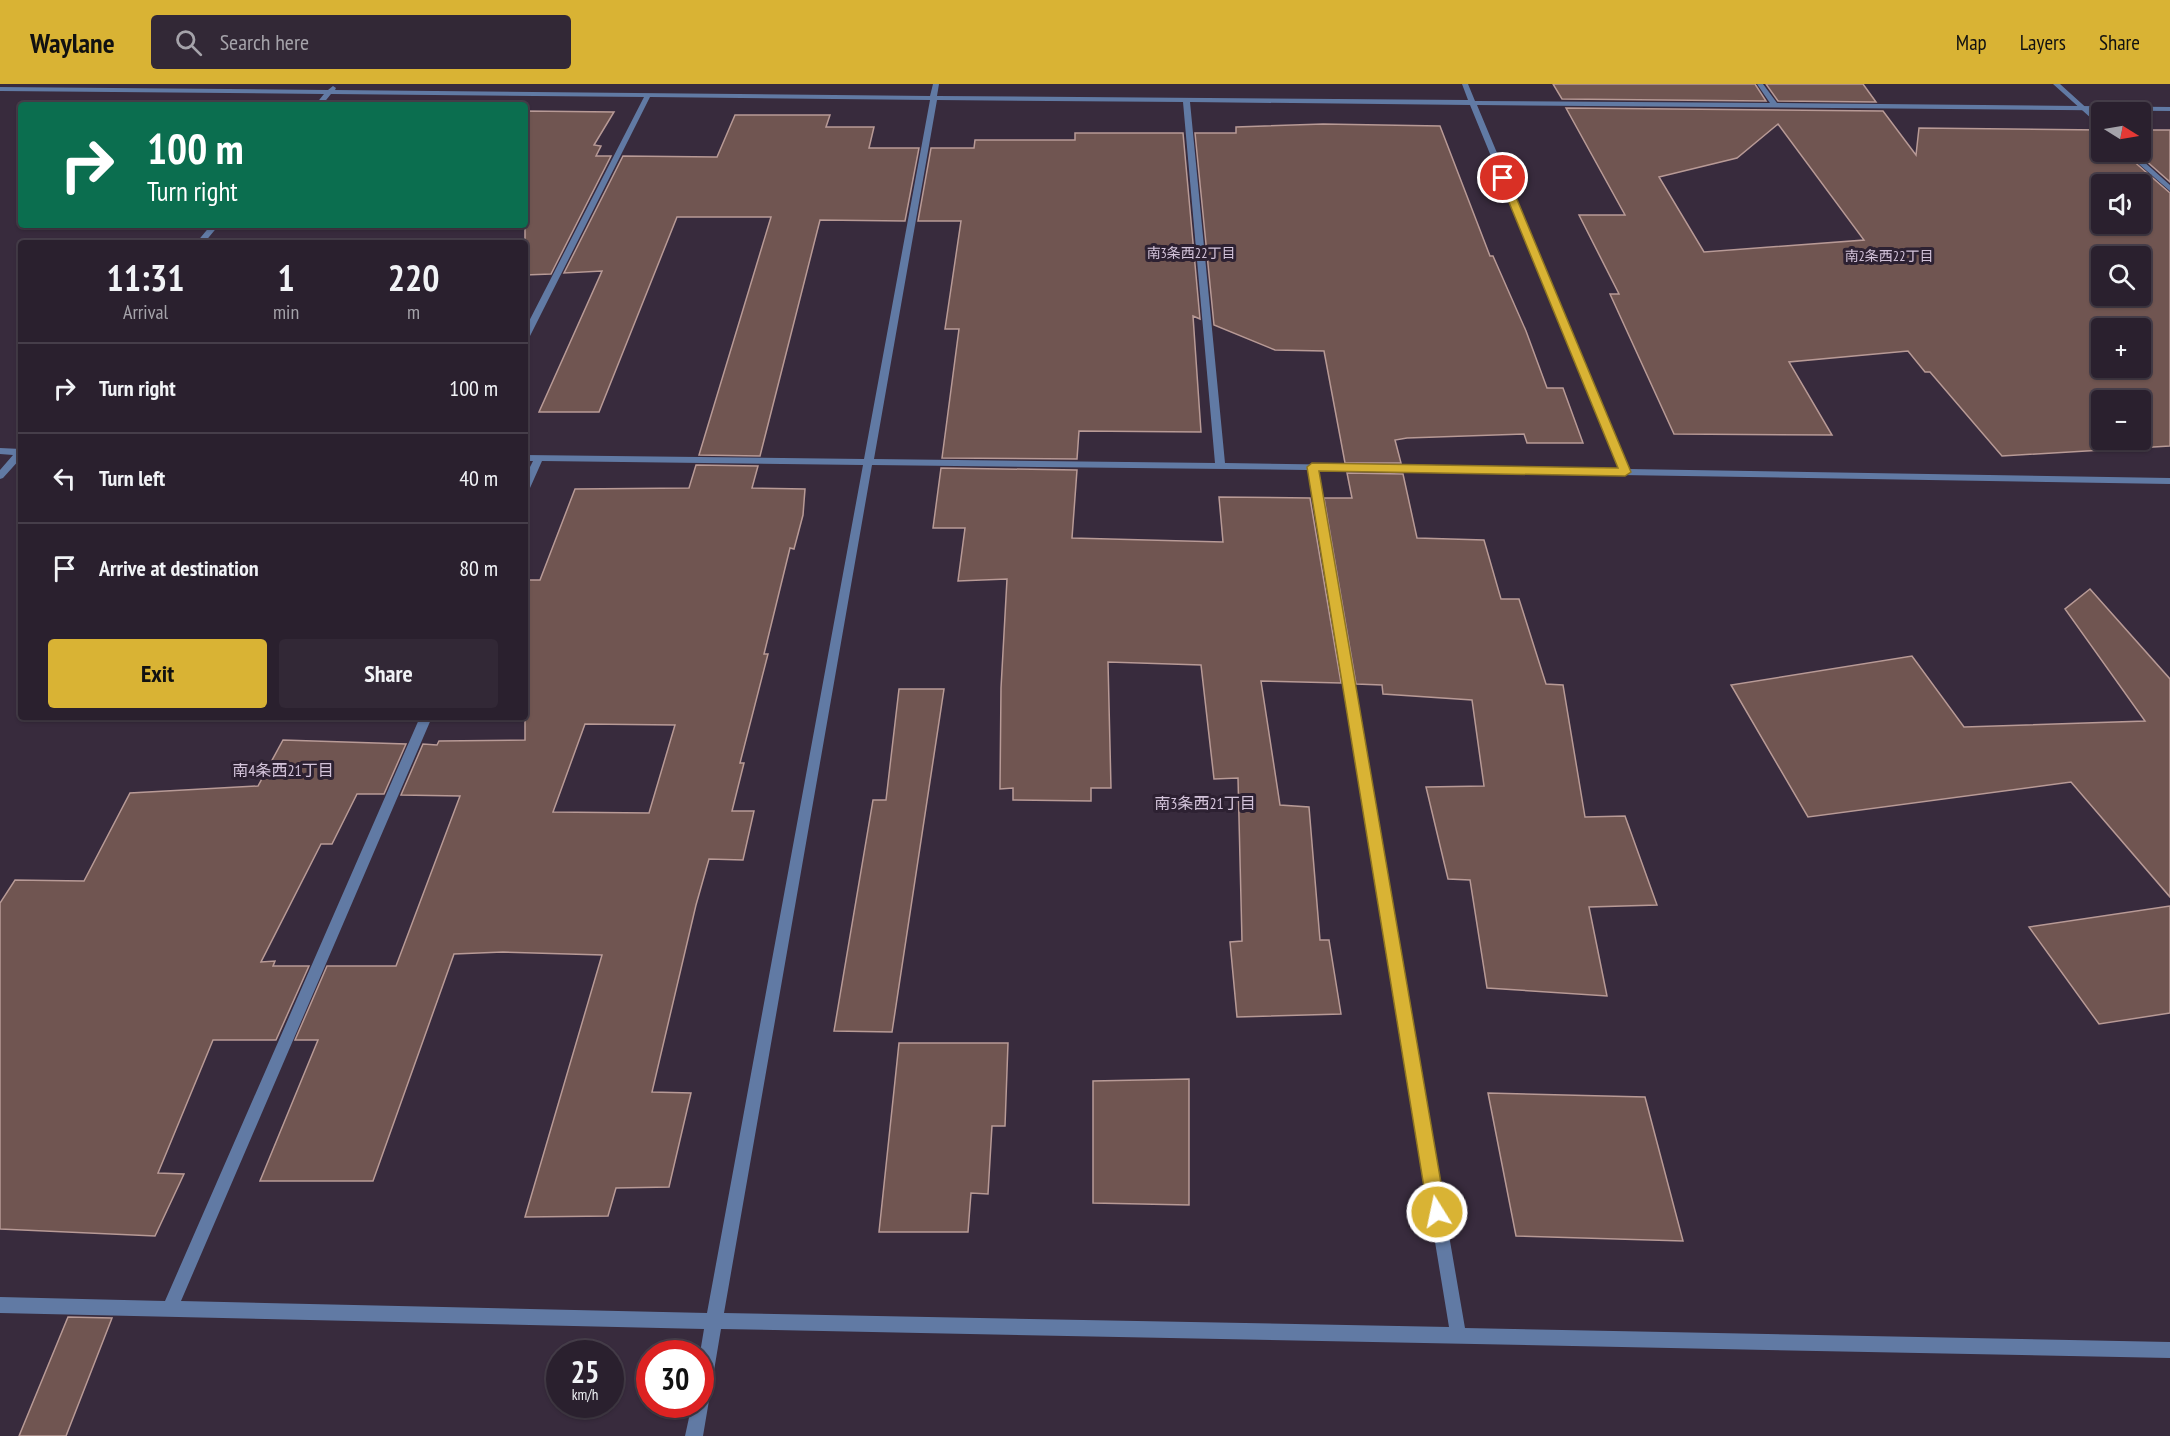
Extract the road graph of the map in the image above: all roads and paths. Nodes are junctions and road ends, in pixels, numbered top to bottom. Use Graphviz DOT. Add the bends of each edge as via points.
graph roads {
  1 [pos="336,84"];
  2 [pos="936,84"];
  3 [pos="1465,84"];
  4 [pos="1760,84"];
  5 [pos="2056,84"];
  6 [pos="0,89"];
  7 [pos="329,92"];
  8 [pos="648,95"];
  9 [pos="933,98"];
  10 [pos="1186,100"];
  11 [pos="321,102"];
  12 [pos="1472,102"];
  13 [pos="1775,105"];
  14 [pos="2082,108"];
  15 [pos="2170,109"];
  16 [pos="2091,116"];
  17 [pos="2140,162"];
  18 [pos="2170,189"];
  19 [pos="212,228"];
  20 [pos="202,240"];
  21 [pos="528,332"];
  22 [pos="0,451"];
  23 [pos="18,452"];
  24 [pos="18,455"];
  25 [pos="528,458"];
  26 [pos="539,458"];
  27 [pos="867,462"];
  28 [pos="1220,466"];
  29 [pos="1312,467"];
  30 [pos="1625,472"];
  31 [pos="0,476"];
  32 [pos="2170,481"];
  33 [pos="528,482"];
  34 [pos="425,720"];
  35 [pos="0,1305"];
  36 [pos="170,1308"];
  37 [pos="714,1321"];
  38 [pos="1458,1335"];
  39 [pos="711,1340"];
  40 [pos="2170,1350"];
  41 [pos="697,1418"];
  42 [pos="694,1436"];
  1 -- 7 [label="street"];
  2 -- 9 [label="street"];
  3 -- 12 [label="street"];
  4 -- 13 [label="street"];
  5 -- 14 [label="street"];
  6 -- 7 [label="street"];
  7 -- 8 [label="street"];
  7 -- 11 [label="street"];
  8 -- 9 [label="street"];
  8 -- 21 [label="street"];
  9 -- 10 [label="street"];
  9 -- 27 [label="street"];
  10 -- 12 [label="street"];
  10 -- 28 [label="street"];
  12 -- 13 [label="street"];
  12 -- 30 [label="street"];
  13 -- 14 [label="street"];
  14 -- 15 [label="street"];
  14 -- 16 [label="street"];
  17 -- 18 [label="street"];
  19 -- 20 [label="street"];
  22 -- 23 [label="street"];
  24 -- 31 [label="street"];
  25 -- 26 [label="street"];
  26 -- 27 [label="street"];
  26 -- 33 [label="street"];
  27 -- 28 [label="street"];
  27 -- 37 [label="street"];
  28 -- 29 [label="street"];
  29 -- 30 [label="street"];
  29 -- 38 [label="street"];
  30 -- 32 [label="street"];
  34 -- 36 [label="street"];
  35 -- 36 [label="street"];
  36 -- 37 [label="street"];
  37 -- 38 [label="street"];
  37 -- 39 [label="street"];
  38 -- 40 [label="street"];
  41 -- 42 [label="street"];
}
